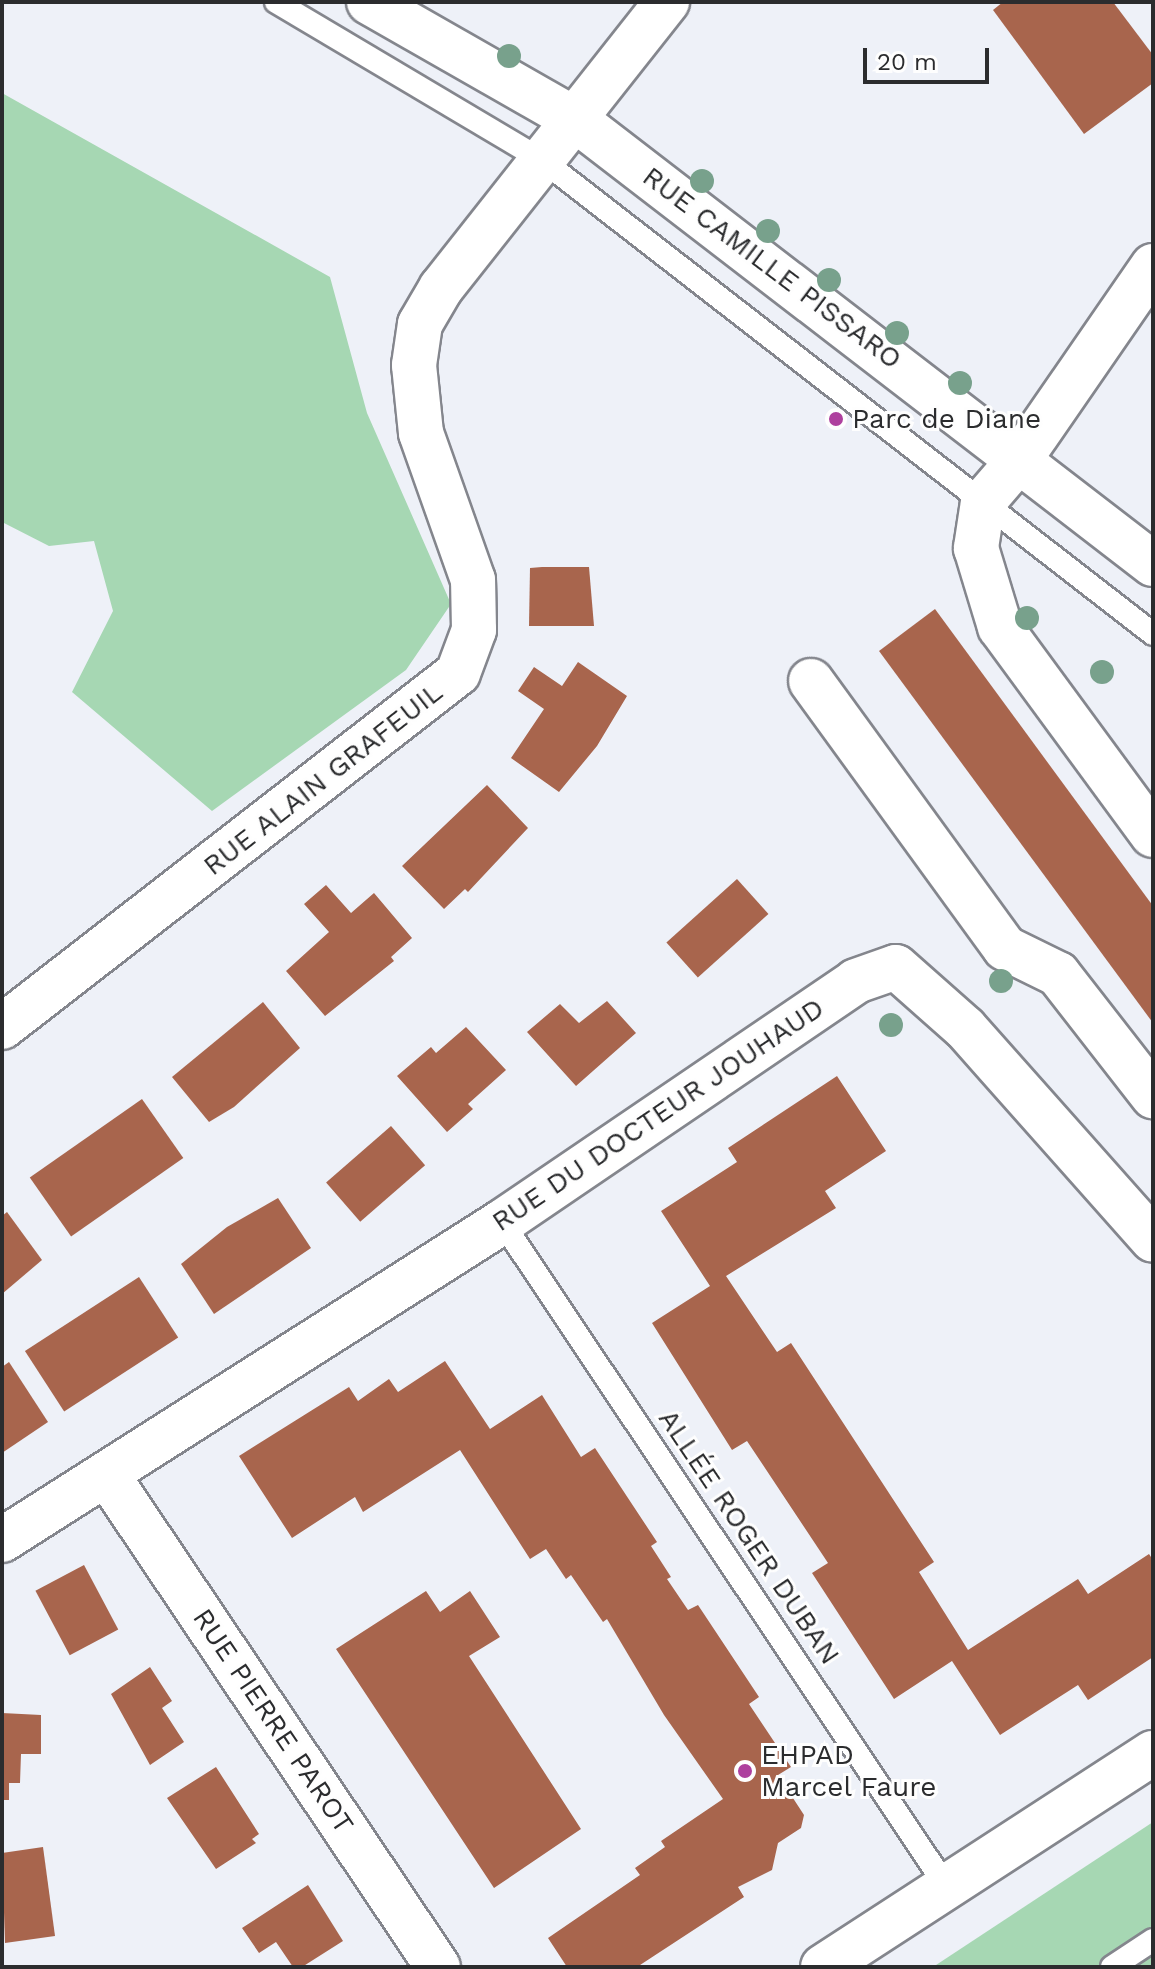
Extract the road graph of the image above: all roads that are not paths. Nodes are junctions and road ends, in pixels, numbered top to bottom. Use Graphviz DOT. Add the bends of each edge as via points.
graph roads {
  1 [pos="276,2"];
  2 [pos="369,2"];
  3 [pos="667,2"];
  4 [pos="576,120"];
  5 [pos="542,160"];
  6 [pos="1153,266"];
  7 [pos="1020,459"];
  8 [pos="983,502"];
  9 [pos="1153,564"];
  10 [pos="1153,634"];
  11 [pos="811,681"];
  12 [pos="1153,835"];
  13 [pos="2,1027"];
  14 [pos="1153,1096"];
  15 [pos="502,1222"];
  16 [pos="1153,1240"];
  17 [pos="107,1475"];
  18 [pos="2,1540"];
  19 [pos="1153,1753"];
  20 [pos="946,1886"];
  21 [pos="1153,1940"];
  22 [pos="438,1967"];
  23 [pos="823,1967"];
  24 [pos="1112,1967"];
  1 -- 5 [label="lane"];
  2 -- 4 [label="street, RUE CAMILLE PISSARO"];
  3 -- 4 [label="street, RUE ALAIN GRAFEUIL"];
  4 -- 5 [label="street, RUE ALAIN GRAFEUIL"];
  4 -- 7 [label="street, RUE CAMILLE PISSARO"];
  5 -- 8 [label="lane"];
  5 -- 13 [label="street, RUE ALAIN GRAFEUIL" via="441,288 420,324 414,365 421,433 473,580 474,630 458,673"];
  6 -- 7 [label="street"];
  7 -- 8 [label="street"];
  7 -- 9 [label="street, RUE CAMILLE PISSARO"];
  8 -- 10 [label="lane"];
  8 -- 12 [label="street" via="976,548 1000,627"];
  11 -- 14 [label="street" via="1005,948 1058,974"];
  15 -- 16 [label="street, RUE DU DOCTEUR JOUHAUD" via="856,981 896,967 965,1028"];
  15 -- 17 [label="street, RUE DU DOCTEUR JOUHAUD" via="315,1336"];
  15 -- 20 [label="lane, ALLÉE ROGER DUBAN"];
  17 -- 18 [label="street, RUE DU DOCTEUR JOUHAUD"];
  17 -- 22 [label="street, RUE PIERRE PAROT"];
  19 -- 20 [label="street"];
  20 -- 23 [label="street"];
  21 -- 24 [label="lane"];
}
